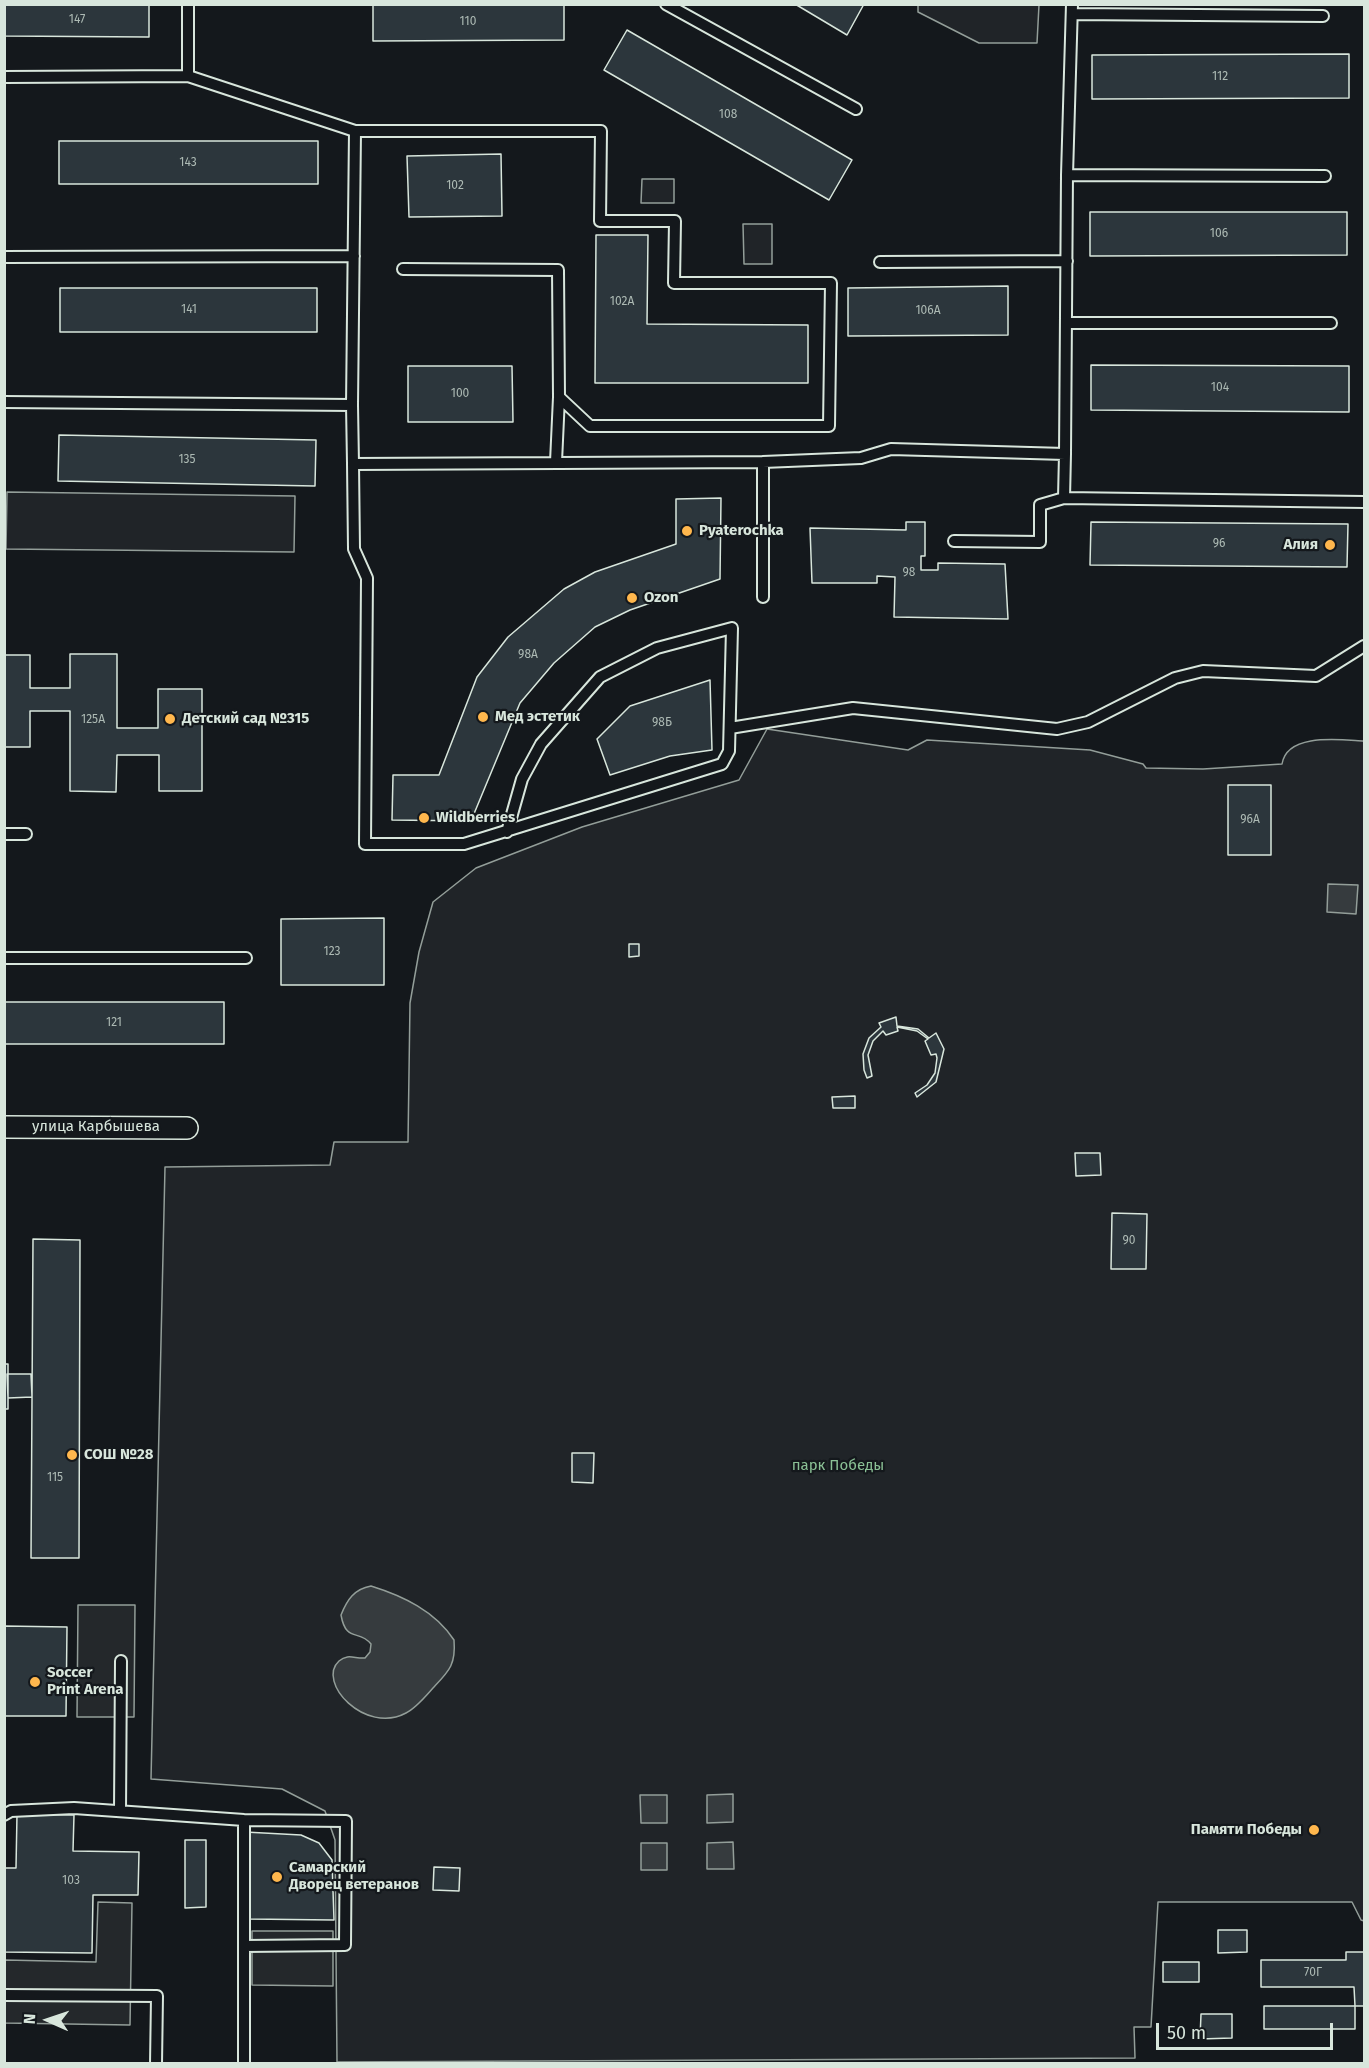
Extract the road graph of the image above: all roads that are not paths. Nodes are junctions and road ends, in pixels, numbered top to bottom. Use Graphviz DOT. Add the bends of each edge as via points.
graph roads {
  1 [pos="188,4"];
  2 [pos="666,4"];
  3 [pos="1072,9"];
  4 [pos="1323,16"];
  5 [pos="188,76"];
  6 [pos="4,77"];
  7 [pos="856,109"];
  8 [pos="355,131"];
  9 [pos="1068,175"];
  10 [pos="1325,176"];
  11 [pos="354,256"];
  12 [pos="4,257"];
  13 [pos="1067,261"];
  14 [pos="880,262"];
  15 [pos="403,269"];
  16 [pos="1066,323"];
  17 [pos="1330,323"];
  18 [pos="559,397"];
  19 [pos="4,402"];
  20 [pos="352,405"];
  21 [pos="1065,454"];
  22 [pos="556,462"];
  23 [pos="763,462"];
  24 [pos="353,464"];
  25 [pos="1064,498"];
  26 [pos="1365,502"];
  27 [pos="954,541"];
  28 [pos="763,597"];
  29 [pos="1365,646"];
  30 [pos="730,728"];
  31 [pos="507,832"];
  32 [pos="4,834"];
  33 [pos="26,834"];
  34 [pos="4,958"];
  35 [pos="246,958"];
  36 [pos="4,1127"];
  37 [pos="187,1128"];
  38 [pos="121,1661"];
  39 [pos="120,1811"];
  40 [pos="4,1815"];
  41 [pos="244,1820"];
  42 [pos="244,1946"];
  43 [pos="4,1995"];
  44 [pos="156,2064"];
  45 [pos="244,2064"];
  1 -- 5 [label="lane"];
  2 -- 7 [label="lane"];
  3 -- 4 [label="lane"];
  3 -- 9 [label="lane"];
  5 -- 6 [label="lane"];
  5 -- 8 [label="lane"];
  8 -- 11 [label="lane"];
  8 -- 18 [label="lane" via="602,131 600,220 675,221 674,283 831,283 829,426 590,426"];
  9 -- 10 [label="lane"];
  9 -- 13 [label="lane"];
  11 -- 12 [label="lane"];
  11 -- 20 [label="lane"];
  13 -- 14 [label="lane"];
  13 -- 16 [label="lane"];
  15 -- 18 [label="lane" via="558,270"];
  16 -- 17 [label="lane"];
  16 -- 21 [label="lane"];
  18 -- 22 [label="lane"];
  19 -- 20 [label="lane"];
  20 -- 24 [label="lane"];
  21 -- 23 [label="lane" via="891,449 861,458"];
  21 -- 25 [label="lane"];
  22 -- 23 [label="lane"];
  22 -- 24 [label="lane"];
  23 -- 28 [label="lane"];
  24 -- 31 [label="lane" via="354,549 367,578 365,844 464,844"];
  25 -- 26 [label="lane"];
  25 -- 27 [label="lane" via="1040,505 1040,542"];
  29 -- 30 [label="lane" via="1316,676 1203,671 1175,678 1088,722 1057,729 854,708"];
  30 -- 31 [label="lane" via="729,751 722,764"];
  30 -- 31 [label="lane" via="732,627 657,648 600,677 567,712 541,744 522,779"];
  32 -- 33 [label="lane"];
  34 -- 35 [label="lane"];
  36 -- 37 [label="street, улица Карбышева"];
  38 -- 39 [label="lane"];
  39 -- 40 [label="lane" via="74,1808 11,1811"];
  39 -- 41 [label="lane"];
  41 -- 42 [label="lane"];
  41 -- 42 [label="lane" via="346,1821 345,1946"];
  42 -- 45 [label="lane"];
  43 -- 44 [label="lane" via="157,1996"];
}
